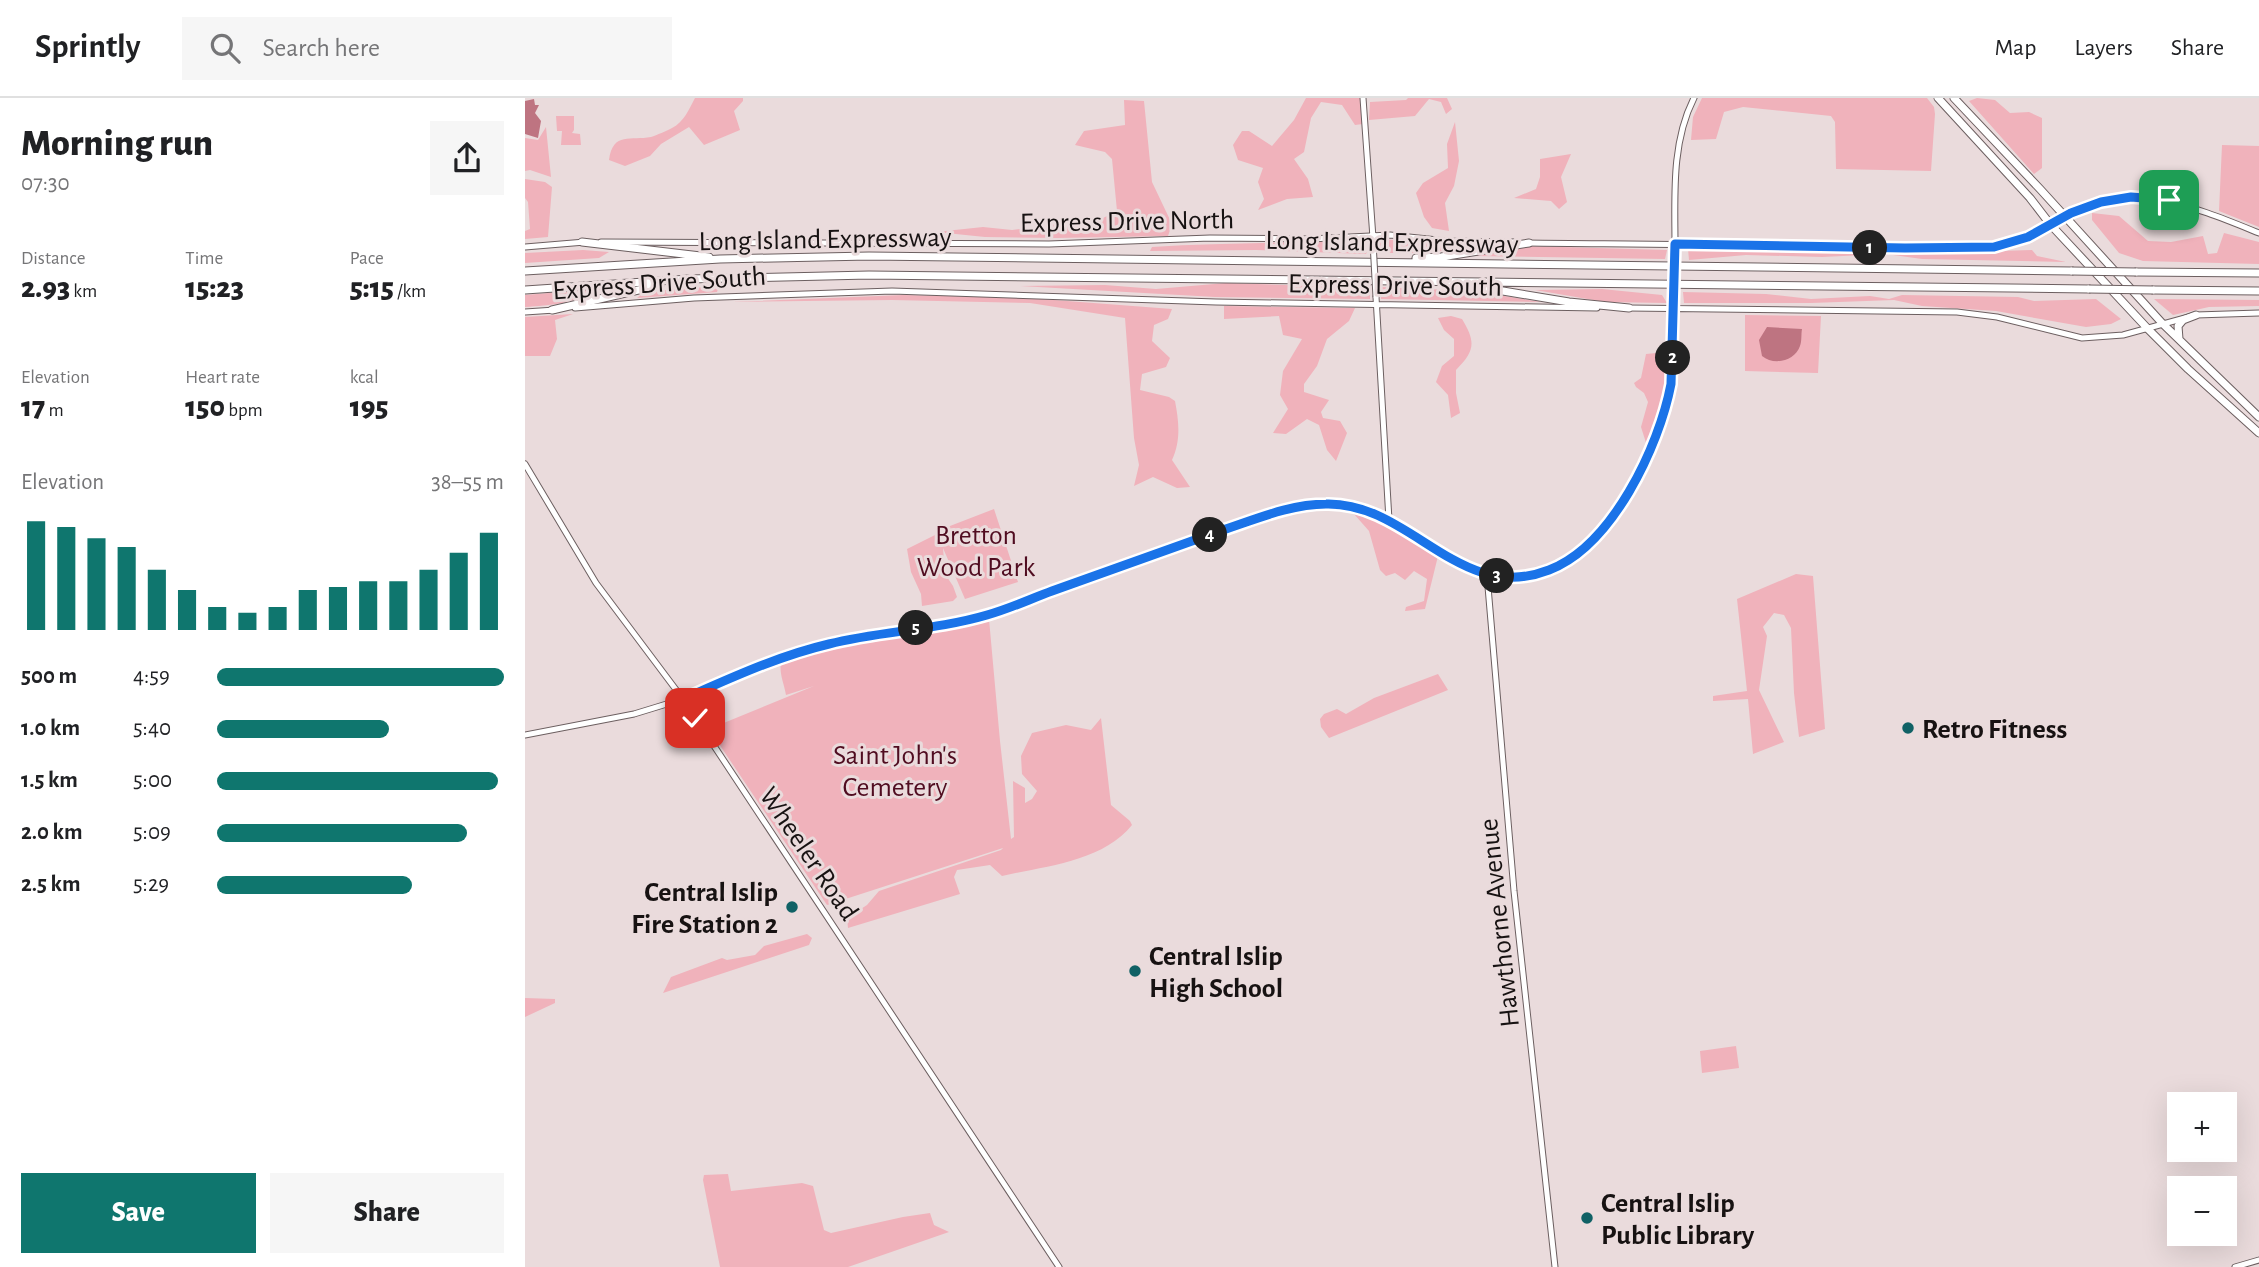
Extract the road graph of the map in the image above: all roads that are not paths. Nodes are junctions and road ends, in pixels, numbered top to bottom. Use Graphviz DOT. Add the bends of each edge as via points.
graph roads {
  1 [pos="1363,98"];
  2 [pos="1694,98"];
  3 [pos="1938,98"];
  4 [pos="1954,98"];
  5 [pos="2064,216"];
  6 [pos="2050,224"];
  7 [pos="2259,233"];
  8 [pos="1373,239"];
  9 [pos="582,242"];
  10 [pos="1529,243"];
  11 [pos="525,247"];
  12 [pos="1675,247"];
  13 [pos="720,259"];
  14 [pos="1355,262"];
  15 [pos="525,271"];
  16 [pos="2259,273"];
  17 [pos="689,279"];
  18 [pos="1413,281"];
  19 [pos="525,290"];
  20 [pos="2259,291"];
  21 [pos="1376,304"];
  22 [pos="1674,306"];
  23 [pos="1629,308"];
  24 [pos="552,310"];
  25 [pos="525,312"];
  26 [pos="2259,313"];
  27 [pos="2196,315"];
  28 [pos="2162,323"];
  29 [pos="2148,329"];
  30 [pos="2179,340"];
  31 [pos="2259,417"];
  32 [pos="2259,433"];
  33 [pos="525,464"];
  34 [pos="1389,520"];
  35 [pos="1487,575"];
  36 [pos="683,699"];
  37 [pos="525,735"];
  38 [pos="2259,1260"];
  39 [pos="1059,1267"];
  40 [pos="1555,1267"];
  41 [pos="2235,1267"];
  1 -- 8 [label="main road"];
  2 -- 12 [label="main road" via="1680,137"];
  3 -- 6 [label="highway"];
  4 -- 5 [label="highway"];
  5 -- 6 [label="main road, Express Drive North"];
  5 -- 7 [label="main road, Express Drive North" via="2109,200 2147,198 2189,206"];
  5 -- 28 [label="highway"];
  6 -- 12 [label="main road, Express Drive North" via="2015,242 1982,247"];
  6 -- 29 [label="highway"];
  8 -- 9 [label="main road, Express Drive North" via="1210,238 1049,244"];
  8 -- 10 [label="main road, Express Drive North"];
  8 -- 21 [label="main road, bridge"];
  9 -- 11 [label="main road, Express Drive North"];
  9 -- 13 [label="highway"];
  10 -- 12 [label="main road, Express Drive North"];
  10 -- 14 [label="highway" via="1441,257"];
  12 -- 22 [label="main road, bridge"];
  13 -- 14 [label="highway, Long Island Expressway" via="869,256"];
  13 -- 15 [label="highway, Long Island Expressway"];
  14 -- 16 [label="highway, Long Island Expressway, bridge"];
  17 -- 18 [label="highway, Long Island Expressway" via="869,275"];
  17 -- 19 [label="highway, Long Island Expressway"];
  17 -- 24 [label="highway"];
  18 -- 20 [label="highway, Long Island Expressway, bridge"];
  18 -- 23 [label="highway"];
  21 -- 23 [label="main road, Express Drive South"];
  21 -- 24 [label="main road, Express Drive South" via="892,290 694,298"];
  21 -- 34 [label="main road"];
  22 -- 23 [label="main road, Express Drive South"];
  22 -- 29 [label="main road, Express Drive South" via="1957,312 2082,338"];
  22 -- 35 [label="main road" via="1671,384 1664,415 1643,467 1617,508 1584,549 1560,566 1532,576"];
  24 -- 25 [label="main road, Express Drive South"];
  26 -- 27 [label="main road, Express Drive South"];
  27 -- 28 [label="main road, Express Drive South"];
  27 -- 30 [label="highway" via="2178,326"];
  28 -- 29 [label="main road, Express Drive South"];
  28 -- 30 [label="highway"];
  29 -- 32 [label="highway"];
  30 -- 31 [label="highway"];
  33 -- 36 [label="main road, Wheeler Road" via="596,583"];
  34 -- 35 [label="main road" via="1468,569"];
  34 -- 36 [label="main road" via="1341,504 1300,506 989,615 828,644 763,664"];
  35 -- 40 [label="main road, Hawthorne Avenue" via="1514,891"];
  36 -- 37 [label="main road" via="621,718"];
  36 -- 39 [label="main road, Wheeler Road"];
  38 -- 41 [label="main road"];
}
